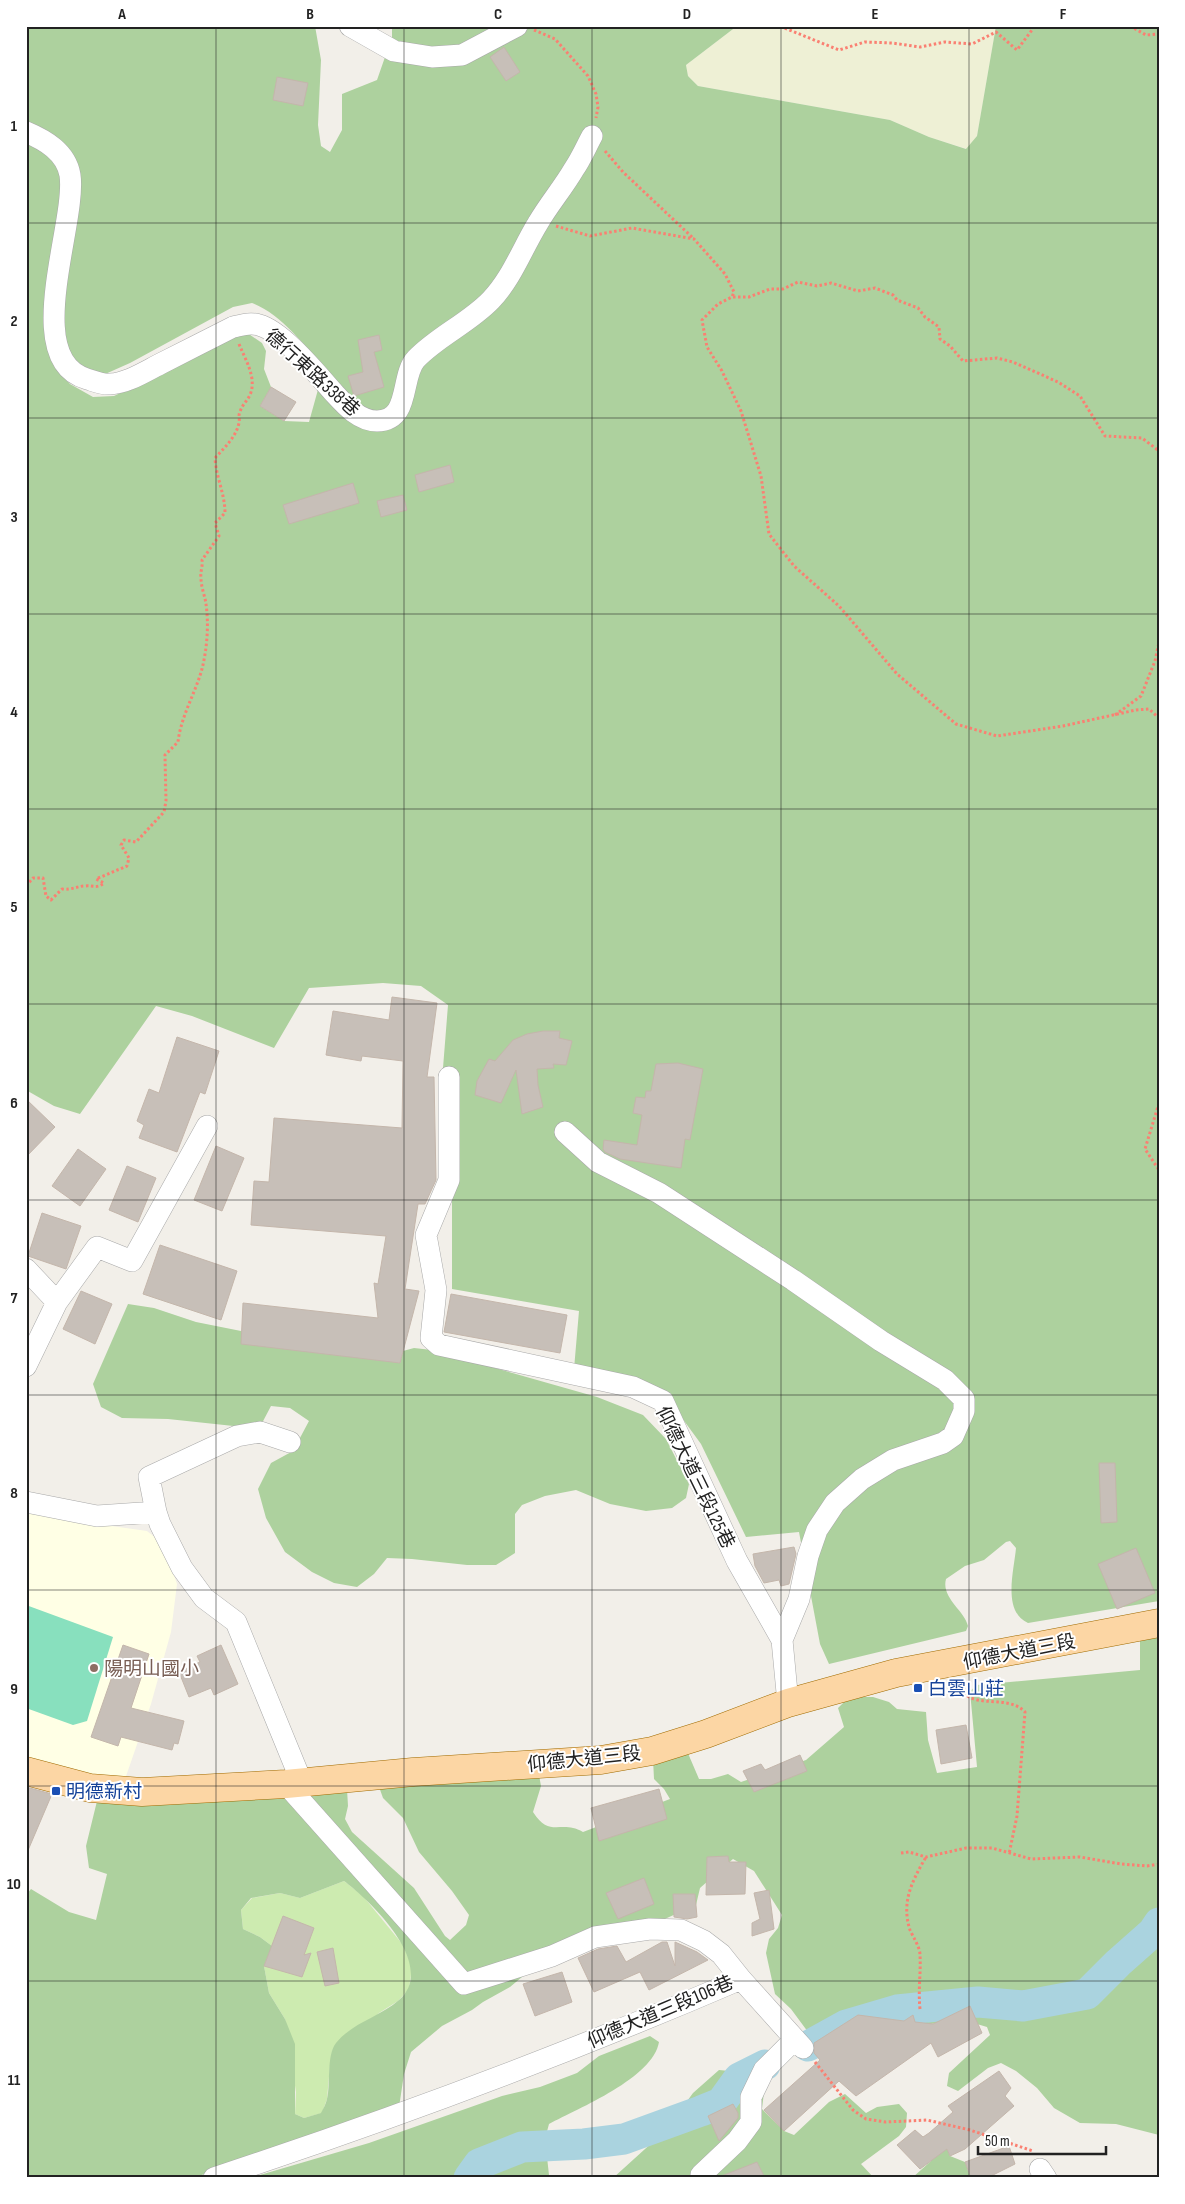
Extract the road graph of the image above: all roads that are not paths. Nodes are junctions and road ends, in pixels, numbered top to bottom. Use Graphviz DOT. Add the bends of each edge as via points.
graph roads {
  1 [pos="350,26"];
  2 [pos="516,26"];
  3 [pos="26,132"];
  4 [pos="592,136"];
  5 [pos="449,1078"];
  6 [pos="207,1126"];
  7 [pos="565,1132"];
  8 [pos="26,1269"];
  9 [pos="57,1302"];
  10 [pos="26,1366"];
  11 [pos="290,1442"];
  12 [pos="26,1502"];
  13 [pos="156,1512"];
  14 [pos="1159,1623"];
  15 [pos="782,1640"];
  16 [pos="788,1704"];
  17 [pos="26,1771"];
  18 [pos="294,1784"];
  19 [pos="741,1979"];
  20 [pos="701,2175"];
  21 [pos="214,2178"];
  1 -- 2 [label="street" via="394,51 432,57 462,55"];
  3 -- 4 [label="street, 德行東路338巷" via="45,140 58,152 70,175 70,197 55,298 56,336 59,352 68,367 80,377 109,384 129,380 233,327 258,324 272,330 347,407 367,419 378,421 390,418 398,411 408,371 416,360 490,302 509,278 539,221 574,170"];
  5 -- 15 [label="street, 仰德大道三段125巷" via="449,1180 426,1235 436,1290 431,1338 438,1345 633,1387 663,1401 736,1561"];
  6 -- 9 [label="street" via="132,1260 96,1247"];
  7 -- 15 [label="street" via="598,1162 659,1193 881,1342 945,1380 964,1399 964,1410 953,1436 893,1460 862,1479 835,1503 817,1530 799,1599"];
  8 -- 9 [label="street"];
  9 -- 10 [label="street"];
  11 -- 13 [label="street" via="260,1432 237,1436 149,1477"];
  12 -- 13 [label="street" via="97,1516"];
  13 -- 18 [label="street" via="187,1575 204,1598 236,1622"];
  14 -- 16 [label="main road, 仰德大道三段" via="896,1673"];
  15 -- 16 [label="street, 仰德大道三段125巷"];
  16 -- 18 [label="main road, 仰德大道三段" via="706,1734 652,1750 600,1760 413,1772"];
  17 -- 18 [label="main road, 仰德大道三段" via="90,1788 142,1792"];
  18 -- 19 [label="street, 仰德大道三段106巷" via="464,1984 552,1956 595,1936 650,1929 681,1930 704,1941 721,1954"];
  19 -- 20 [label="street" via="799,2044 774,2058 764,2070 751,2097 751,2122 737,2141"];
  19 -- 21 [label="street, 仰德大道三段106巷" via="542,2060 314,2145"];
}
